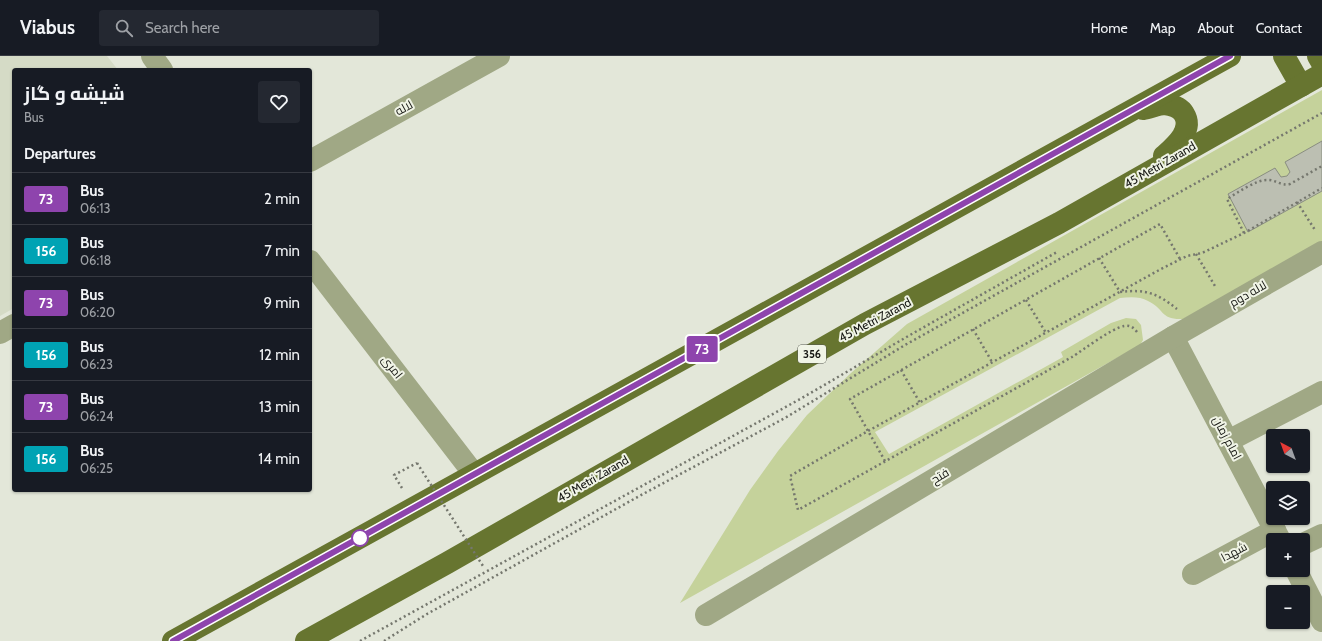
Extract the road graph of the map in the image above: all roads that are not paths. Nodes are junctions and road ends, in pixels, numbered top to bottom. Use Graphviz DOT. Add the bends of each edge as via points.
graph roads {
  1 [pos="152,56"];
  2 [pos="499,56"];
  3 [pos="1230,56"];
  4 [pos="1284,56"];
  5 [pos="1318,56"];
  6 [pos="472,63"];
  7 [pos="1322,63"];
  8 [pos="161,68"];
  9 [pos="1322,74"];
  10 [pos="1300,86"];
  11 [pos="1128,113"];
  12 [pos="312,160"];
  13 [pos="1142,175"];
  14 [pos="1319,242"];
  15 [pos="312,264"];
  16 [pos="12,326"];
  17 [pos="0,333"];
  18 [pos="1174,337"];
  19 [pos="1322,392"];
  20 [pos="1228,441"];
  21 [pos="474,474"];
  22 [pos="1276,533"];
  23 [pos="1322,535"];
  24 [pos="1266,540"];
  25 [pos="1310,541"];
  26 [pos="1193,574"];
  27 [pos="1300,577"];
  28 [pos="706,615"];
  29 [pos="1322,621"];
  30 [pos="173,641"];
  31 [pos="306,641"];
  1 -- 8 [label="street"];
  2 -- 6 [label="street, لاله"];
  3 -- 11 [label="main road"];
  4 -- 10 [label="main road"];
  5 -- 7 [label="main road"];
  6 -- 12 [label="street, لاله"];
  9 -- 10 [label="main road, 45 Metri Zarand / 356"];
  10 -- 13 [label="main road, 45 Metri Zarand / 356"];
  11 -- 13 [label="main road" via="1164,104 1180,109 1187,120 1179,142"];
  11 -- 21 [label="main road"];
  13 -- 31 [label="main road, 45 Metri Zarand / 356" via="1060,223 865,324"];
  14 -- 18 [label="street, لاله دوم"];
  15 -- 21 [label="street, امری"];
  16 -- 17 [label="street"];
  18 -- 20 [label="street, امام زمان"];
  18 -- 28 [label="street, فتح"];
  19 -- 20 [label="street"];
  20 -- 22 [label="street, امام زمان"];
  21 -- 30 [label="main road"];
  23 -- 25 [label="street"];
  24 -- 26 [label="street, شهدا"];
  27 -- 29 [label="street"];
}
